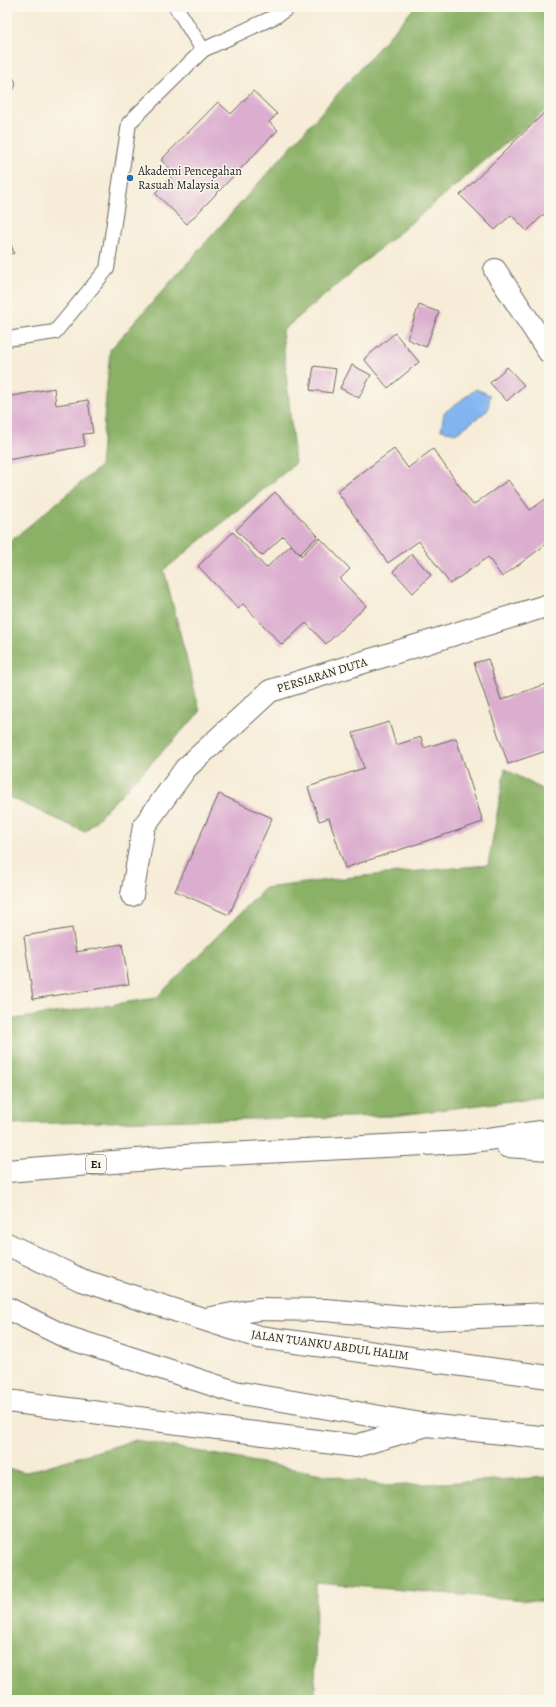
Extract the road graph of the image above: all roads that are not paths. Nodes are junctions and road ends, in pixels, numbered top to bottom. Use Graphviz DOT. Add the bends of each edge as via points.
graph roads {
  1 [pos="176,7"];
  2 [pos="290,7"];
  3 [pos="203,50"];
  4 [pos="495,270"];
  5 [pos="7,339"];
  6 [pos="549,352"];
  7 [pos="549,605"];
  8 [pos="132,895"];
  9 [pos="549,1131"];
  10 [pos="464,1142"];
  11 [pos="549,1149"];
  12 [pos="7,1171"];
  13 [pos="7,1244"];
  14 [pos="7,1308"];
  15 [pos="549,1314"];
  16 [pos="203,1320"];
  17 [pos="549,1377"];
  18 [pos="7,1401"];
  19 [pos="427,1425"];
  20 [pos="549,1438"];
  1 -- 3 [label="lane"];
  2 -- 3 [label="lane"];
  3 -- 5 [label="lane" via="129,123 107,269 55,332"];
  4 -- 6 [label="main road"];
  7 -- 8 [label="main road, PERSIARAN DUTA" via="270,691 186,768 144,826"];
  9 -- 10 [label="main road"];
  10 -- 11 [label="main road"];
  10 -- 12 [label="main road, E1" via="185,1156"];
  13 -- 16 [label="main road, JALAN TUANKU ABDUL HALIM" via="81,1280"];
  14 -- 19 [label="main road" via="66,1337 235,1392"];
  15 -- 16 [label="main road" via="429,1319 326,1310 259,1309"];
  16 -- 17 [label="main road, JALAN TUANKU ABDUL HALIM" via="259,1337"];
  18 -- 19 [label="main road" via="356,1446"];
  19 -- 20 [label="main road"];
}
